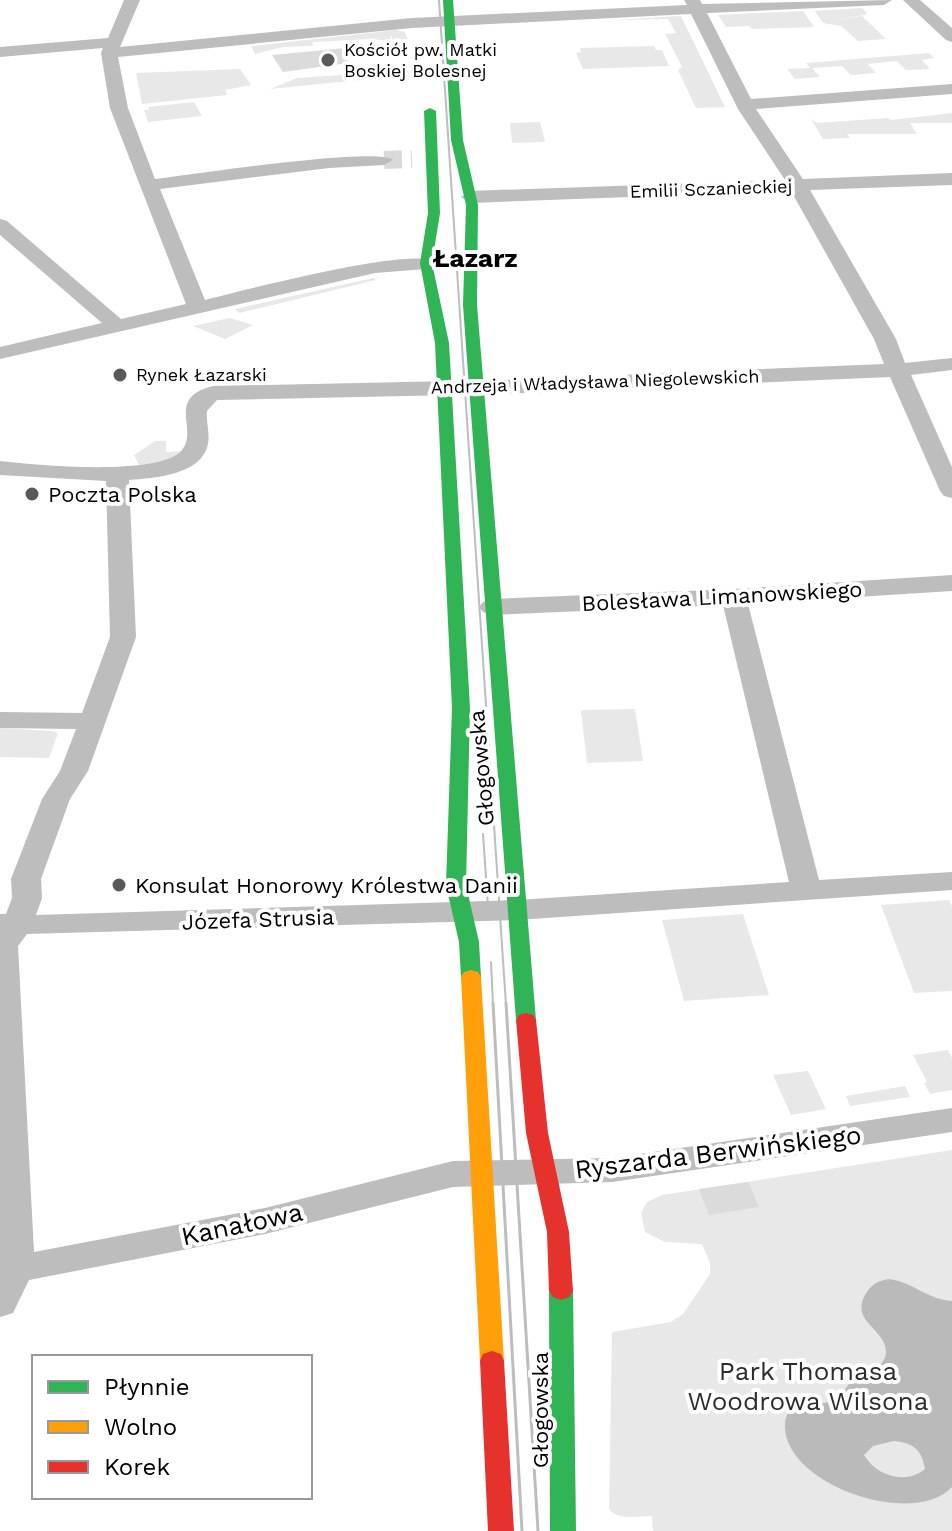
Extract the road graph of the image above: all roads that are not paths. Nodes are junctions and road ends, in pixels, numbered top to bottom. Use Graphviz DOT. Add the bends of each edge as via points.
graph roads {
  1 [pos="132,0"];
  2 [pos="424,0"];
  3 [pos="448,0"];
  4 [pos="884,0"];
  5 [pos="911,0"];
  6 [pos="694,4"];
  7 [pos="449,21"];
  8 [pos="426,28"];
  9 [pos="952,37"];
  10 [pos="111,48"];
  11 [pos="0,52"];
  12 [pos="952,89"];
  13 [pos="429,96"];
  14 [pos="745,105"];
  15 [pos="433,158"];
  16 [pos="412,159"];
  17 [pos="384,160"];
  18 [pos="952,179"];
  19 [pos="148,185"];
  20 [pos="798,186"];
  21 [pos="470,197"];
  22 [pos="0,225"];
  23 [pos="426,263"];
  24 [pos="198,307"];
  25 [pos="108,318"];
  26 [pos="0,353"];
  27 [pos="952,364"];
  28 [pos="898,370"];
  29 [pos="477,387"];
  30 [pos="445,388"];
  31 [pos="0,468"];
  32 [pos="117,472"];
  33 [pos="952,491"];
  34 [pos="952,583"];
  35 [pos="734,597"];
  36 [pos="492,607"];
  37 [pos="0,720"];
  38 [pos="91,721"];
  39 [pos="952,881"];
  40 [pos="806,890"];
  41 [pos="517,910"];
  42 [pos="461,913"];
  43 [pos="9,924"];
  44 [pos="952,1120"];
  45 [pos="547,1172"];
  46 [pos="484,1173"];
  47 [pos="9,1270"];
  48 [pos="0,1303"];
  49 [pos="501,1531"];
  50 [pos="563,1531"];
  1 -- 10 [label="street"];
  2 -- 8 [label="street"];
  3 -- 7 [label="street, Głogowska"];
  4 -- 6 [label="street"];
  5 -- 9 [label="street"];
  6 -- 7 [label="street"];
  6 -- 14 [label="street"];
  7 -- 8 [label="street"];
  7 -- 21 [label="street, Głogowska" via="458,148"];
  8 -- 10 [label="street"];
  10 -- 11 [label="street"];
  10 -- 19 [label="street" via="119,108"];
  12 -- 14 [label="street"];
  13 -- 15 [label="street, Głogowska"];
  14 -- 20 [label="street"];
  15 -- 16 [label="street"];
  15 -- 23 [label="street, Głogowska" via="434,213"];
  17 -- 19 [label="street"];
  18 -- 20 [label="street, Emilii Sczanieckiej"];
  19 -- 24 [label="street"];
  20 -- 21 [label="street, Emilii Sczanieckiej"];
  20 -- 28 [label="street"];
  21 -- 29 [label="street, Głogowska"];
  22 -- 25 [label="street"];
  23 -- 24 [label="street" via="375,267"];
  23 -- 30 [label="street, Głogowska"];
  24 -- 25 [label="street"];
  25 -- 26 [label="street"];
  27 -- 28 [label="street, Andrzeja i Władysława Niegolewskich"];
  28 -- 29 [label="street, Andrzeja i Władysława Niegolewskich"];
  28 -- 33 [label="street"];
  29 -- 30 [label="street, Andrzeja i Władysława Niegolewskich"];
  29 -- 36 [label="street, Głogowska"];
  30 -- 32 [label="street, Andrzeja i Władysława Niegolewskich" via="213,393 196,405 196,450 189,459 156,471"];
  30 -- 42 [label="street, Głogowska" via="461,708 456,869"];
  31 -- 32 [label="street"];
  32 -- 38 [label="street" via="123,637"];
  34 -- 35 [label="street, Bolesława Limanowskiego"];
  35 -- 36 [label="street, Bolesława Limanowskiego"];
  35 -- 40 [label="street"];
  36 -- 41 [label="street, Głogowska"];
  37 -- 38 [label="street"];
  38 -- 43 [label="street" via="26,879 27,898"];
  39 -- 40 [label="street, Józefa Strusia"];
  40 -- 41 [label="street, Józefa Strusia"];
  41 -- 42 [label="street, Józefa Strusia"];
  41 -- 45 [label="street, Głogowska" via="530,1077"];
  42 -- 43 [label="street, Józefa Strusia"];
  42 -- 46 [label="street, Głogowska" via="471,966"];
  43 -- 47 [label="street" via="2,959"];
  44 -- 45 [label="street, Ryszarda Berwińskiego" via="612,1170"];
  45 -- 46 [label="street, Ryszarda Berwińskiego"];
  45 -- 50 [label="street, Głogowska" via="558,1232 564,1337"];
  46 -- 47 [label="street, Kanałowa" via="453,1174 265,1221"];
  46 -- 49 [label="street, Głogowska"];
  47 -- 48 [label="street"];
}
